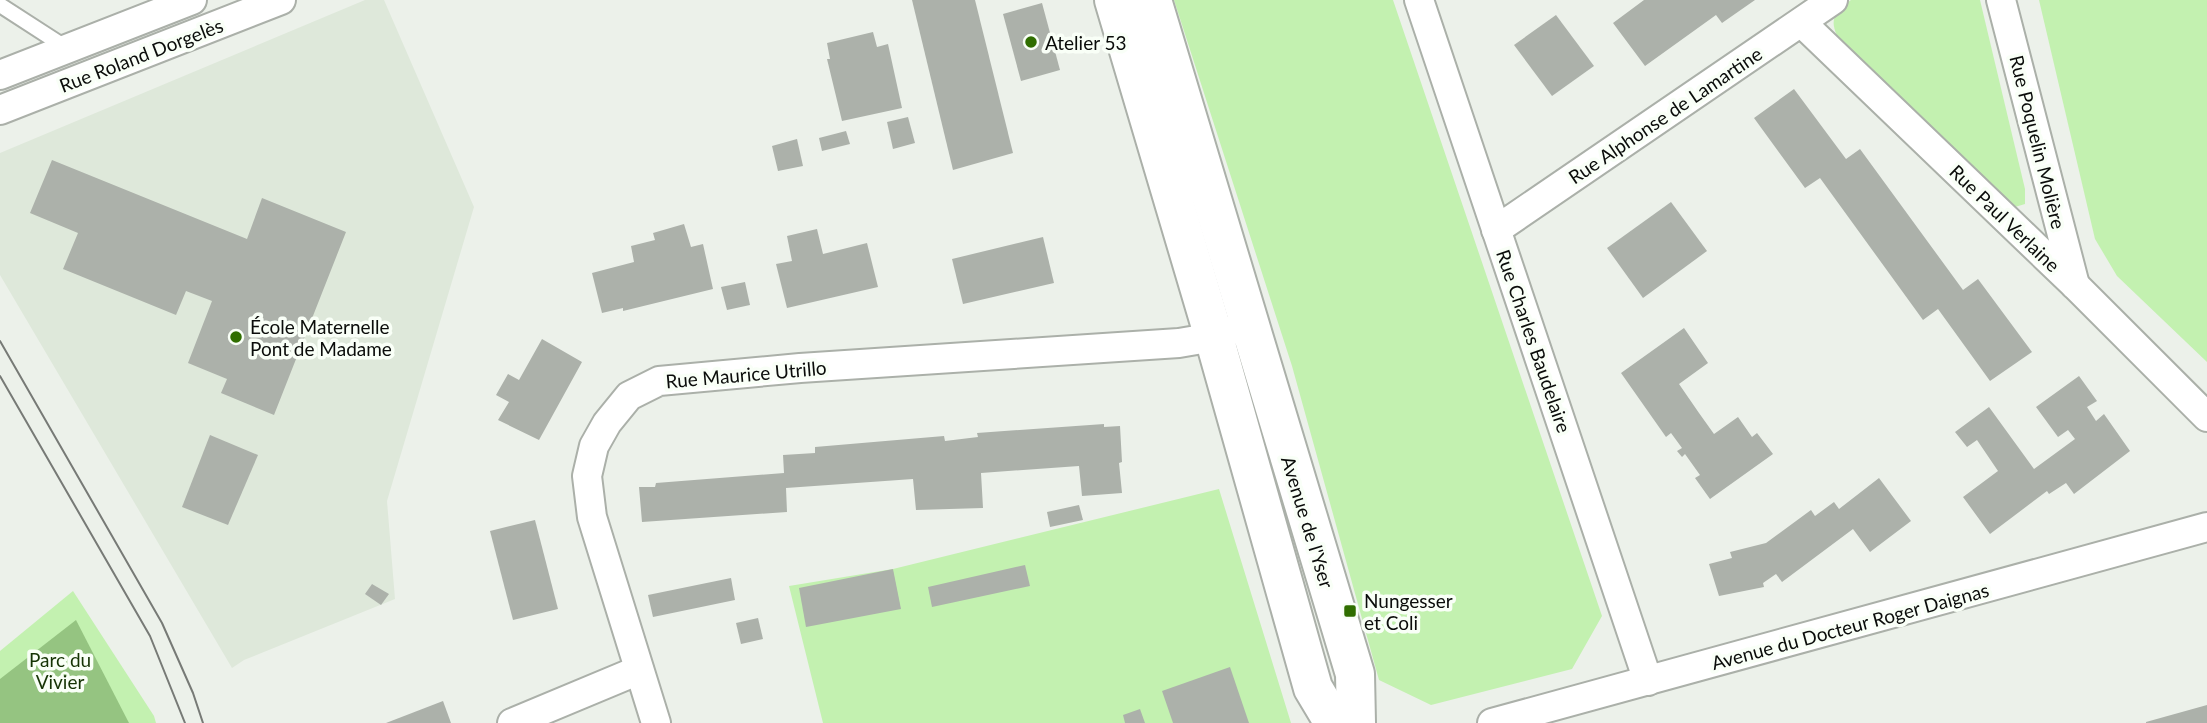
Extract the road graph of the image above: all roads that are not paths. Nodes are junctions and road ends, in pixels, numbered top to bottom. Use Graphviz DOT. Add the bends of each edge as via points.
graph roads {
  1 [pos="192,0"];
  2 [pos="281,0"];
  3 [pos="1114,0"];
  4 [pos="1152,0"];
  5 [pos="1419,0"];
  6 [pos="1833,0"];
  7 [pos="2001,0"];
  8 [pos="0,5"];
  9 [pos="1802,23"];
  10 [pos="68,48"];
  11 [pos="0,75"];
  12 [pos="0,110"];
  13 [pos="1496,230"];
  14 [pos="2074,285"];
  15 [pos="1249,323"];
  16 [pos="1213,337"];
  17 [pos="2207,416"];
  18 [pos="2207,527"];
  19 [pos="639,670"];
  20 [pos="1648,681"];
  21 [pos="512,723"];
  22 [pos="656,723"];
  23 [pos="1334,723"];
  24 [pos="1356,723"];
  25 [pos="1492,723"];
  1 -- 10 [label="street, Rue Roland Dorgelès"];
  2 -- 12 [label="street, Rue Roland Dorgelès"];
  3 -- 16 [label="main road, Avenue de l'Yser"];
  4 -- 15 [label="main road, Avenue de l'Yser"];
  5 -- 13 [label="street, Rue Charles Baudelaire"];
  6 -- 9 [label="street, Rue Alphonse de Lamartine"];
  7 -- 14 [label="street, Rue Poquelin Molière"];
  8 -- 10 [label="lane"];
  9 -- 13 [label="street, Rue Alphonse de Lamartine"];
  9 -- 14 [label="street, Rue Paul Verlaine"];
  10 -- 11 [label="street, Rue Roland Dorgelès"];
  13 -- 20 [label="street, Rue Charles Baudelaire"];
  14 -- 17 [label="street, Rue Paul Verlaine"];
  15 -- 16 [label="street"];
  15 -- 24 [label="main road, Avenue de l'Yser" via="1355,674"];
  16 -- 19 [label="street, Rue Maurice Utrillo" via="659,381 629,396 594,446 587,477 592,516"];
  16 -- 23 [label="main road, Avenue de l'Yser" via="1313,688"];
  18 -- 20 [label="street, Avenue du Docteur Roger Daignas"];
  19 -- 21 [label="street"];
  19 -- 22 [label="street, Rue Maurice Utrillo"];
  20 -- 25 [label="street, Avenue du Docteur Roger Daignas"];
}
